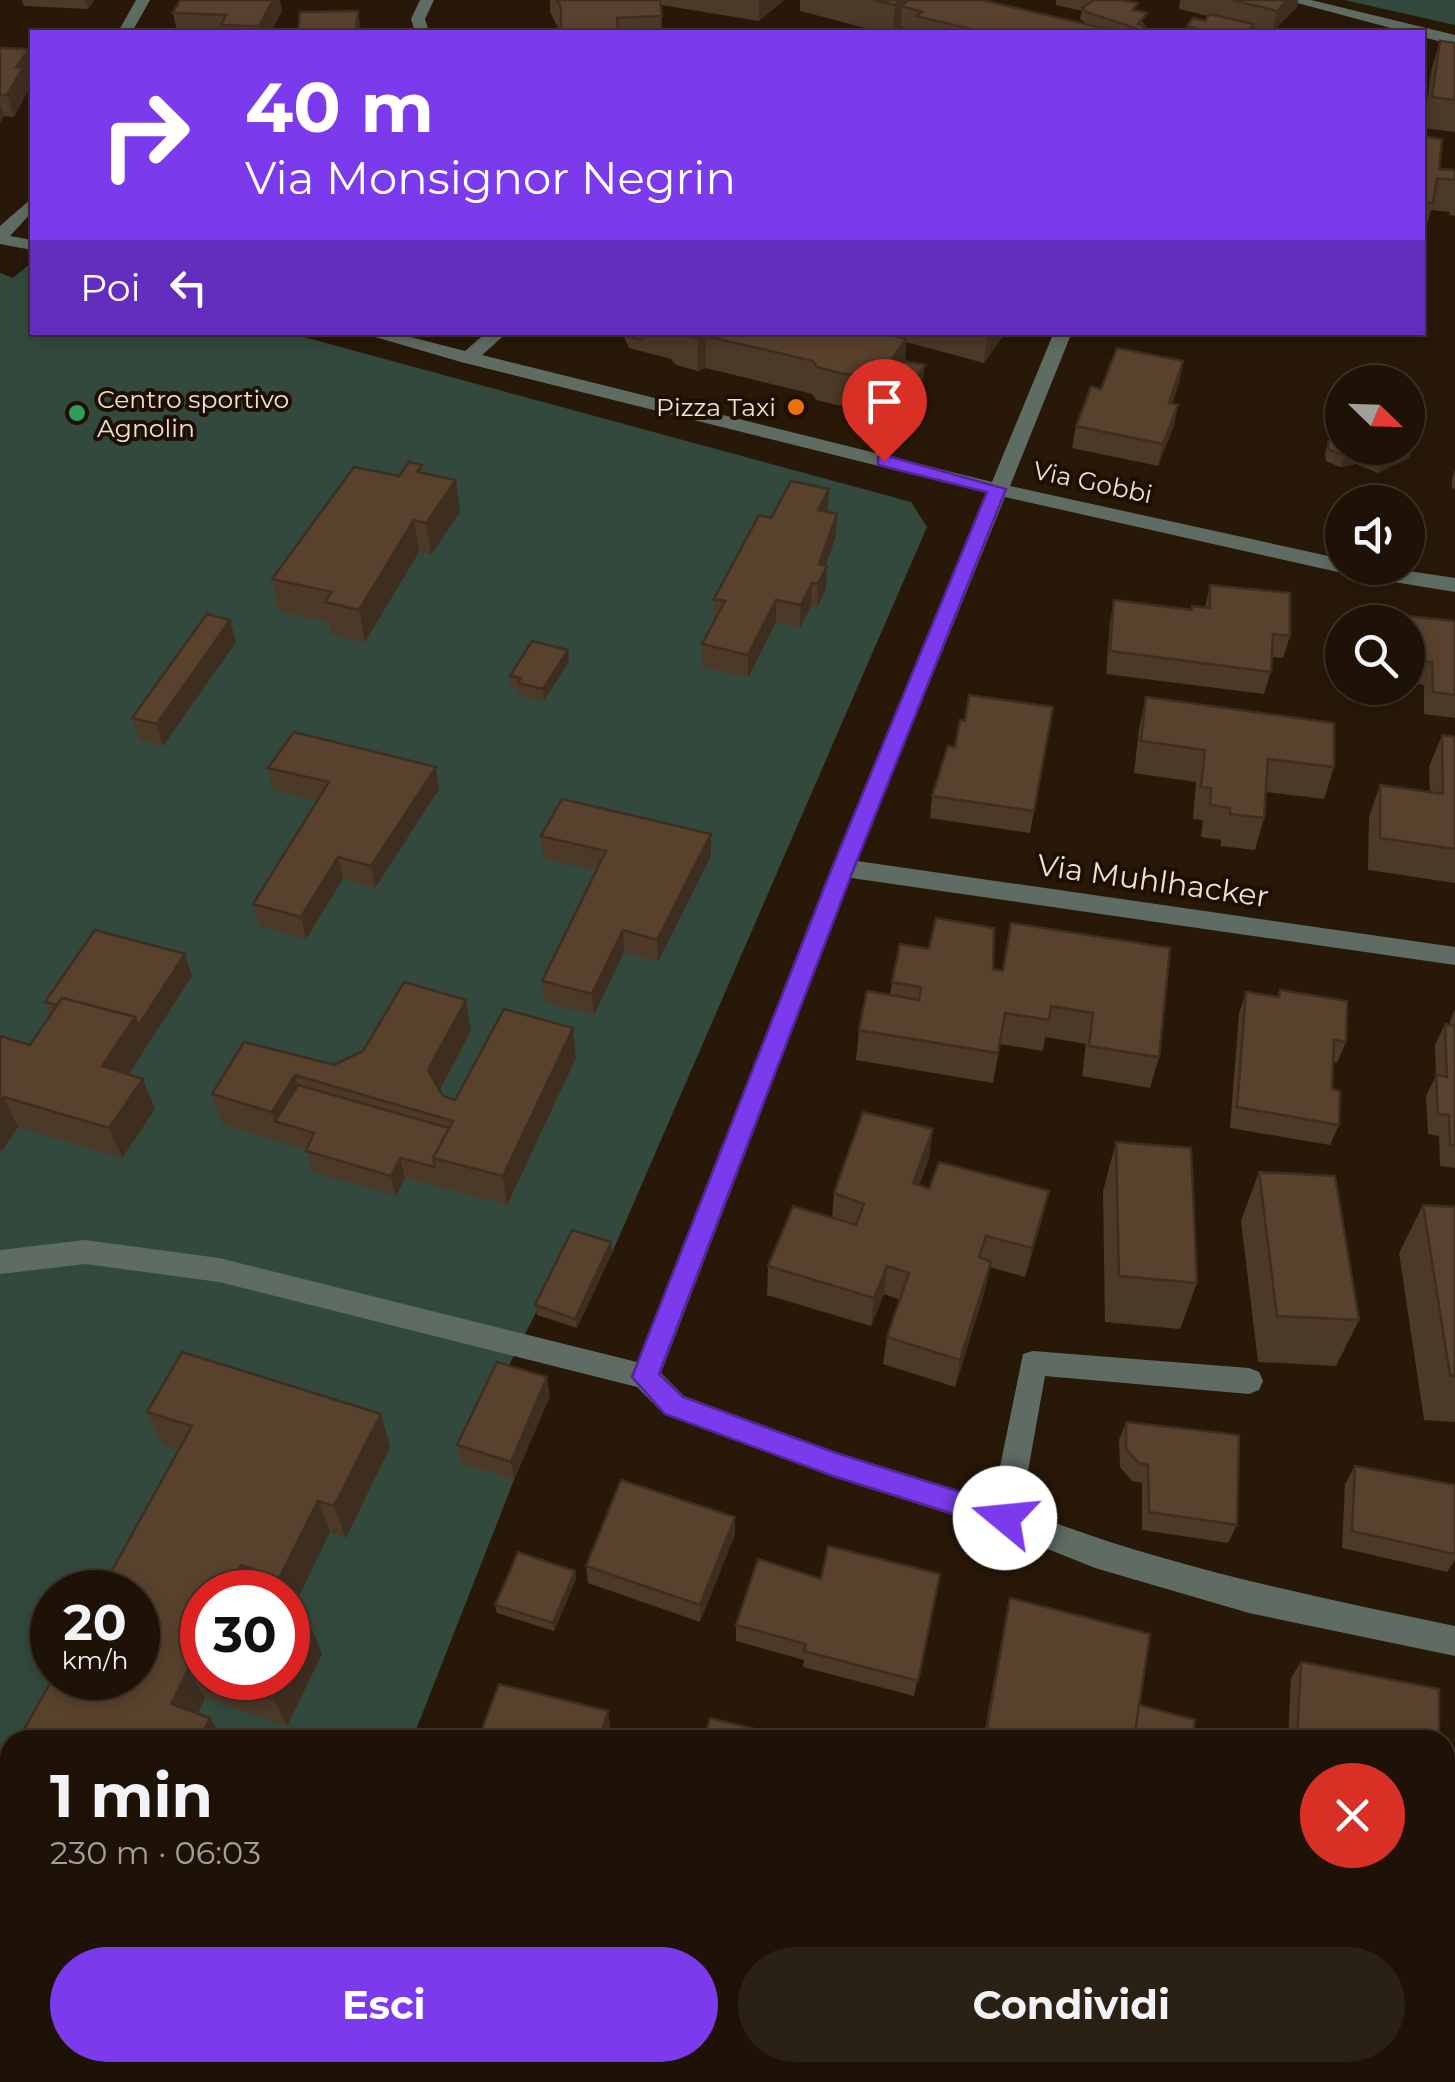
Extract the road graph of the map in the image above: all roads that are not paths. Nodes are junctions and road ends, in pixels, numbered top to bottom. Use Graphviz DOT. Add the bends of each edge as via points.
graph roads {
  1 [pos="142,0"];
  2 [pos="427,0"];
  3 [pos="1293,0"];
  4 [pos="1392,29"];
  5 [pos="126,30"];
  6 [pos="421,30"];
  7 [pos="1425,35"];
  8 [pos="1455,40"];
  9 [pos="30,205"];
  10 [pos="0,237"];
  11 [pos="30,244"];
  12 [pos="379,335"];
  13 [pos="494,335"];
  14 [pos="1062,335"];
  15 [pos="467,358"];
  16 [pos="998,489"];
  17 [pos="1325,562"];
  18 [pos="1425,580"];
  19 [pos="1455,585"];
  20 [pos="843,868"];
  21 [pos="1455,956"];
  22 [pos="0,1262"];
  23 [pos="645,1377"];
  24 [pos="1249,1380"];
  25 [pos="1005,1518"];
  26 [pos="1455,1641"];
  1 -- 5 [label="street"];
  2 -- 6 [label="street" via="418,19"];
  3 -- 4 [label="street"];
  7 -- 8 [label="street"];
  9 -- 10 [label="street"];
  10 -- 11 [label="street"];
  12 -- 15 [label="street, Via Gobbi"];
  13 -- 15 [label="street"];
  14 -- 16 [label="street"];
  15 -- 16 [label="street, Via Gobbi"];
  16 -- 17 [label="street, Via Gobbi"];
  16 -- 20 [label="street"];
  18 -- 19 [label="street"];
  20 -- 21 [label="street, Via Muhlhacker"];
  20 -- 23 [label="street"];
  22 -- 23 [label="street" via="85,1252 219,1270"];
  23 -- 25 [label="street" via="674,1405"];
  24 -- 25 [label="street" via="1032,1363"];
  25 -- 26 [label="street" via="1095,1554 1250,1598"];
}
